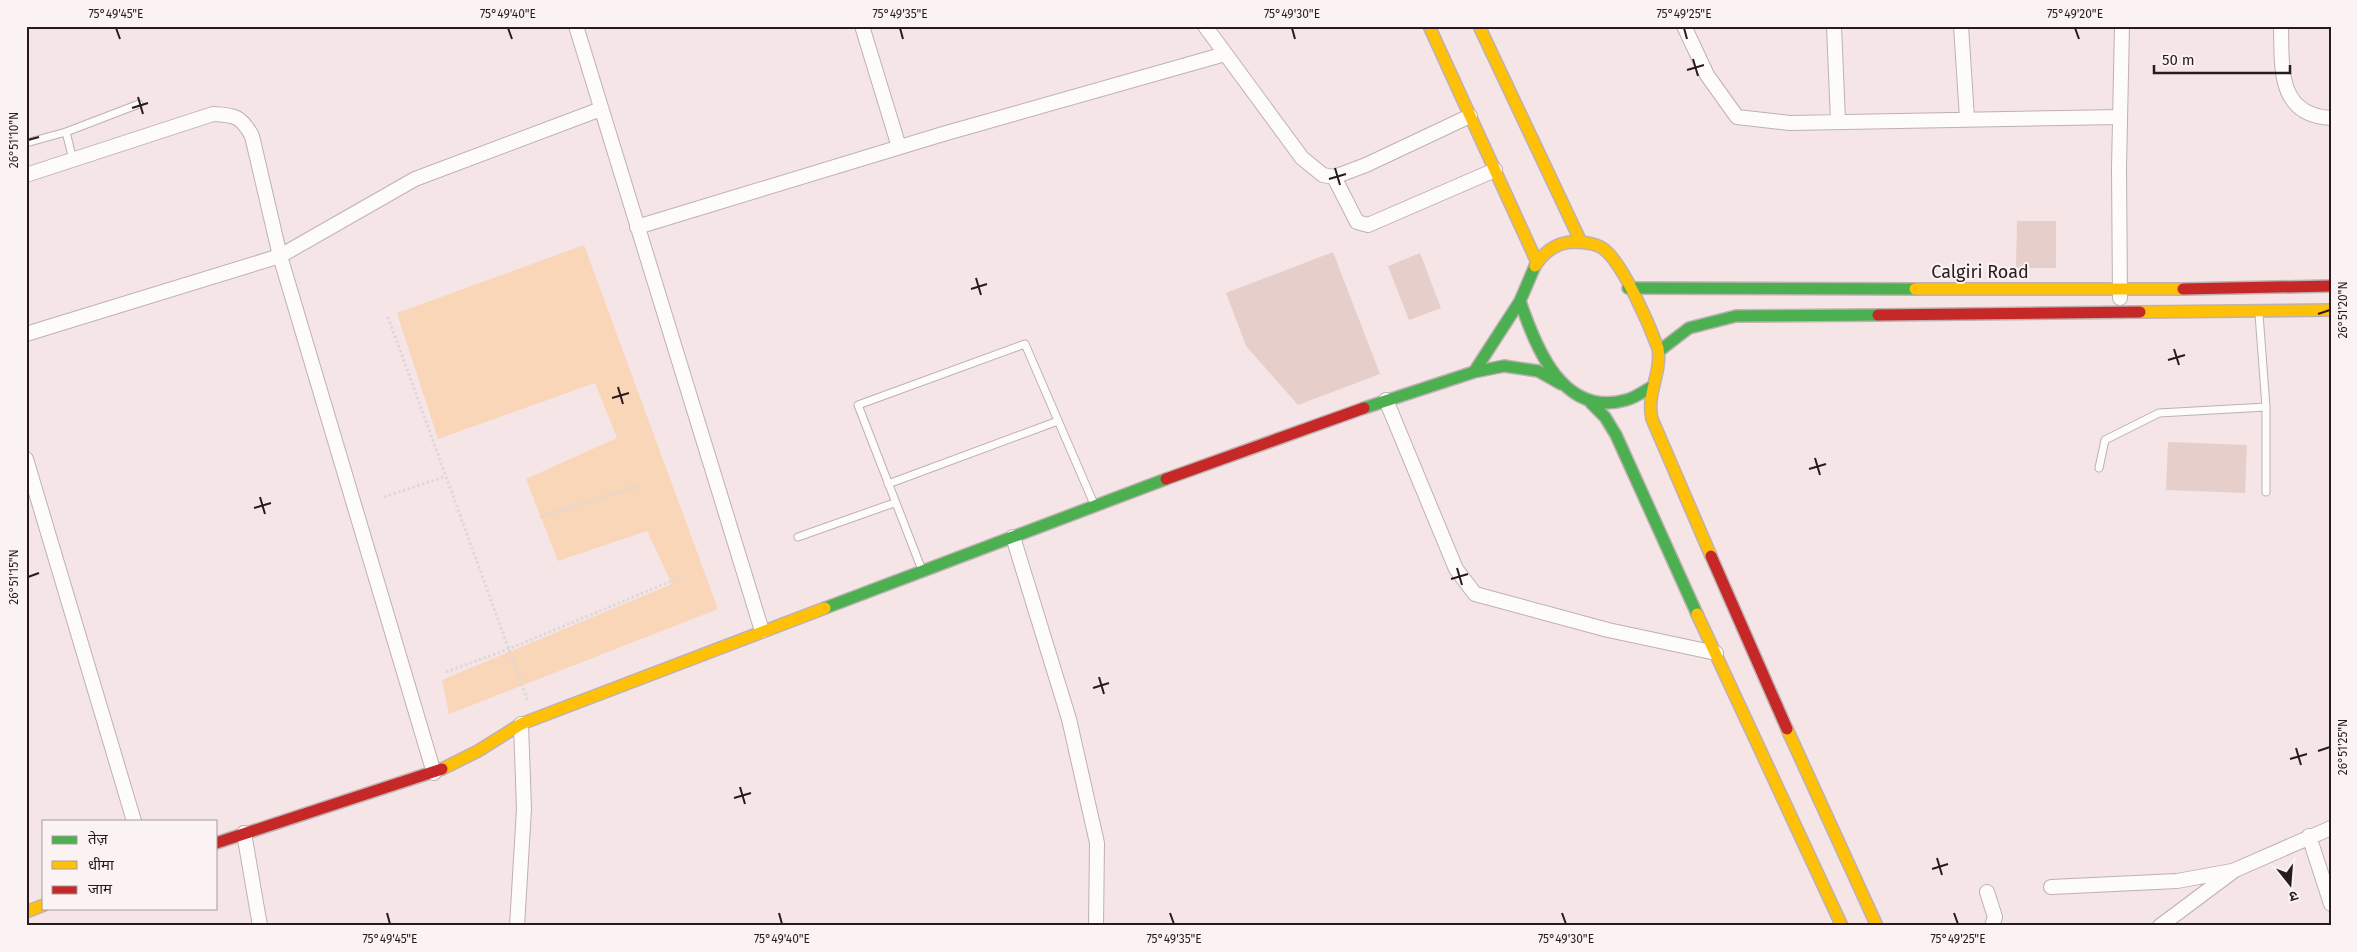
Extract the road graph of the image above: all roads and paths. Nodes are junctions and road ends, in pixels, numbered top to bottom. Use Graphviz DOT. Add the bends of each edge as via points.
graph roads {
  1 [pos="576,26"];
  2 [pos="862,26"];
  3 [pos="1205,26"];
  4 [pos="1429,26"];
  5 [pos="1479,26"];
  6 [pos="1684,26"];
  7 [pos="1834,26"];
  8 [pos="1961,26"];
  9 [pos="2122,26"];
  10 [pos="2281,26"];
  11 [pos="1225,54"];
  12 [pos="139,104"];
  13 [pos="601,109"];
  14 [pos="1470,116"];
  15 [pos="2120,117"];
  16 [pos="1967,118"];
  17 [pos="2331,118"];
  18 [pos="1838,122"];
  19 [pos="66,132"];
  20 [pos="26,143"];
  21 [pos="900,147"];
  22 [pos="73,160"];
  23 [pos="1495,170"];
  24 [pos="26,174"];
  25 [pos="1334,176"];
  26 [pos="637,227"];
  27 [pos="1581,242"];
  28 [pos="280,256"];
  29 [pos="1536,260"];
  30 [pos="2331,286"];
  31 [pos="1628,288"];
  32 [pos="2120,290"];
  33 [pos="1520,301"];
  34 [pos="2331,310"];
  35 [pos="2259,311"];
  36 [pos="2120,312"];
  37 [pos="388,317"];
  38 [pos="26,334"];
  39 [pos="1658,351"];
  40 [pos="1474,372"];
  41 [pos="1561,384"];
  42 [pos="1653,386"];
  43 [pos="1386,400"];
  44 [pos="1591,403"];
  45 [pos="2266,407"];
  46 [pos="1058,421"];
  47 [pos="26,459"];
  48 [pos="2100,468"];
  49 [pos="446,476"];
  50 [pos="888,484"];
  51 [pos="638,486"];
  52 [pos="2266,492"];
  53 [pos="384,497"];
  54 [pos="894,503"];
  55 [pos="1095,506"];
  56 [pos="540,517"];
  57 [pos="1013,537"];
  58 [pos="798,538"];
  59 [pos="922,571"];
  60 [pos="681,577"];
  61 [pos="762,631"];
  62 [pos="508,649"];
  63 [pos="1716,653"];
  64 [pos="446,672"];
  65 [pos="534,719"];
  66 [pos="521,724"];
  67 [pos="434,773"];
  68 [pos="134,820"];
  69 [pos="2331,828"];
  70 [pos="244,833"];
  71 [pos="2309,836"];
  72 [pos="218,842"];
  73 [pos="2235,870"];
  74 [pos="2051,887"];
  75 [pos="1987,892"];
  76 [pos="2331,904"];
  77 [pos="42,906"];
  78 [pos="26,912"];
  79 [pos="260,926"];
  80 [pos="516,926"];
  81 [pos="1096,926"];
  82 [pos="1842,926"];
  83 [pos="1877,926"];
  84 [pos="1992,926"];
  85 [pos="2160,926"];
  1 -- 13 [label="street"];
  2 -- 21 [label="street"];
  3 -- 11 [label="street"];
  4 -- 14 [label="main road"];
  5 -- 27 [label="main road"];
  6 -- 18 [label="street" via="1706,75 1737,117 1790,123"];
  7 -- 18 [label="street"];
  8 -- 16 [label="street"];
  9 -- 15 [label="street"];
  10 -- 17 [label="street" via="2282,77 2294,105 2314,118"];
  11 -- 21 [label="street"];
  11 -- 25 [label="street" via="1302,158 1323,175"];
  12 -- 19 [label="lane"];
  13 -- 26 [label="street"];
  13 -- 28 [label="street" via="415,179"];
  14 -- 23 [label="main road"];
  14 -- 25 [label="street" via="1366,165"];
  15 -- 16 [label="street"];
  15 -- 32 [label="street"];
  16 -- 18 [label="street"];
  19 -- 20 [label="lane"];
  19 -- 22 [label="lane"];
  21 -- 26 [label="street"];
  22 -- 24 [label="street"];
  22 -- 28 [label="street" via="213,114 234,115 245,123 252,136"];
  23 -- 25 [label="street" via="1368,225 1357,222"];
  23 -- 29 [label="main road"];
  26 -- 61 [label="street"];
  27 -- 29 [label="main road" via="1551,247"];
  27 -- 31 [label="main road" via="1606,251"];
  28 -- 38 [label="street"];
  28 -- 67 [label="street"];
  29 -- 33 [label="main road"];
  30 -- 32 [label="main road, Calgiri Road"];
  31 -- 32 [label="main road, Calgiri Road"];
  31 -- 39 [label="main road"];
  32 -- 36 [label="street"];
  33 -- 40 [label="main road"];
  33 -- 41 [label="main road" via="1538,345"];
  34 -- 35 [label="main road"];
  35 -- 36 [label="main road"];
  35 -- 45 [label="lane"];
  36 -- 39 [label="main road" via="1736,316 1689,328"];
  37 -- 49 [label="path"];
  39 -- 42 [label="main road" via="1659,368"];
  40 -- 41 [label="main road" via="1504,366 1522,368 1538,371"];
  40 -- 43 [label="main road"];
  41 -- 44 [label="main road"];
  42 -- 44 [label="main road" via="1636,398 1617,404"];
  42 -- 83 [label="main road" via="1649,404 1652,419 1775,704"];
  43 -- 55 [label="main road"];
  43 -- 63 [label="street" via="1456,569 1475,594 1608,630"];
  44 -- 63 [label="main road" via="1616,435"];
  45 -- 48 [label="lane" via="2159,414 2105,440"];
  45 -- 52 [label="lane"];
  46 -- 50 [label="lane"];
  46 -- 50 [label="lane" via="1025,344 858,405"];
  46 -- 55 [label="lane"];
  47 -- 68 [label="street"];
  49 -- 53 [label="path"];
  49 -- 62 [label="path"];
  50 -- 54 [label="lane"];
  51 -- 56 [label="path"];
  54 -- 58 [label="lane"];
  54 -- 59 [label="lane"];
  55 -- 57 [label="main road"];
  57 -- 59 [label="main road"];
  57 -- 81 [label="street" via="1069,719 1097,843"];
  59 -- 61 [label="main road"];
  60 -- 62 [label="path"];
  61 -- 65 [label="main road"];
  62 -- 64 [label="path"];
  62 -- 65 [label="path"];
  63 -- 82 [label="main road"];
  65 -- 66 [label="main road"];
  66 -- 67 [label="main road"];
  66 -- 80 [label="street" via="524,809"];
  67 -- 70 [label="main road"];
  69 -- 71 [label="street"];
  70 -- 72 [label="main road"];
  70 -- 79 [label="street"];
  71 -- 73 [label="street"];
  71 -- 76 [label="street"];
  73 -- 74 [label="street" via="2177,881"];
  73 -- 85 [label="street"];
  75 -- 84 [label="street" via="1994,917"];
  77 -- 78 [label="main road"];
}
